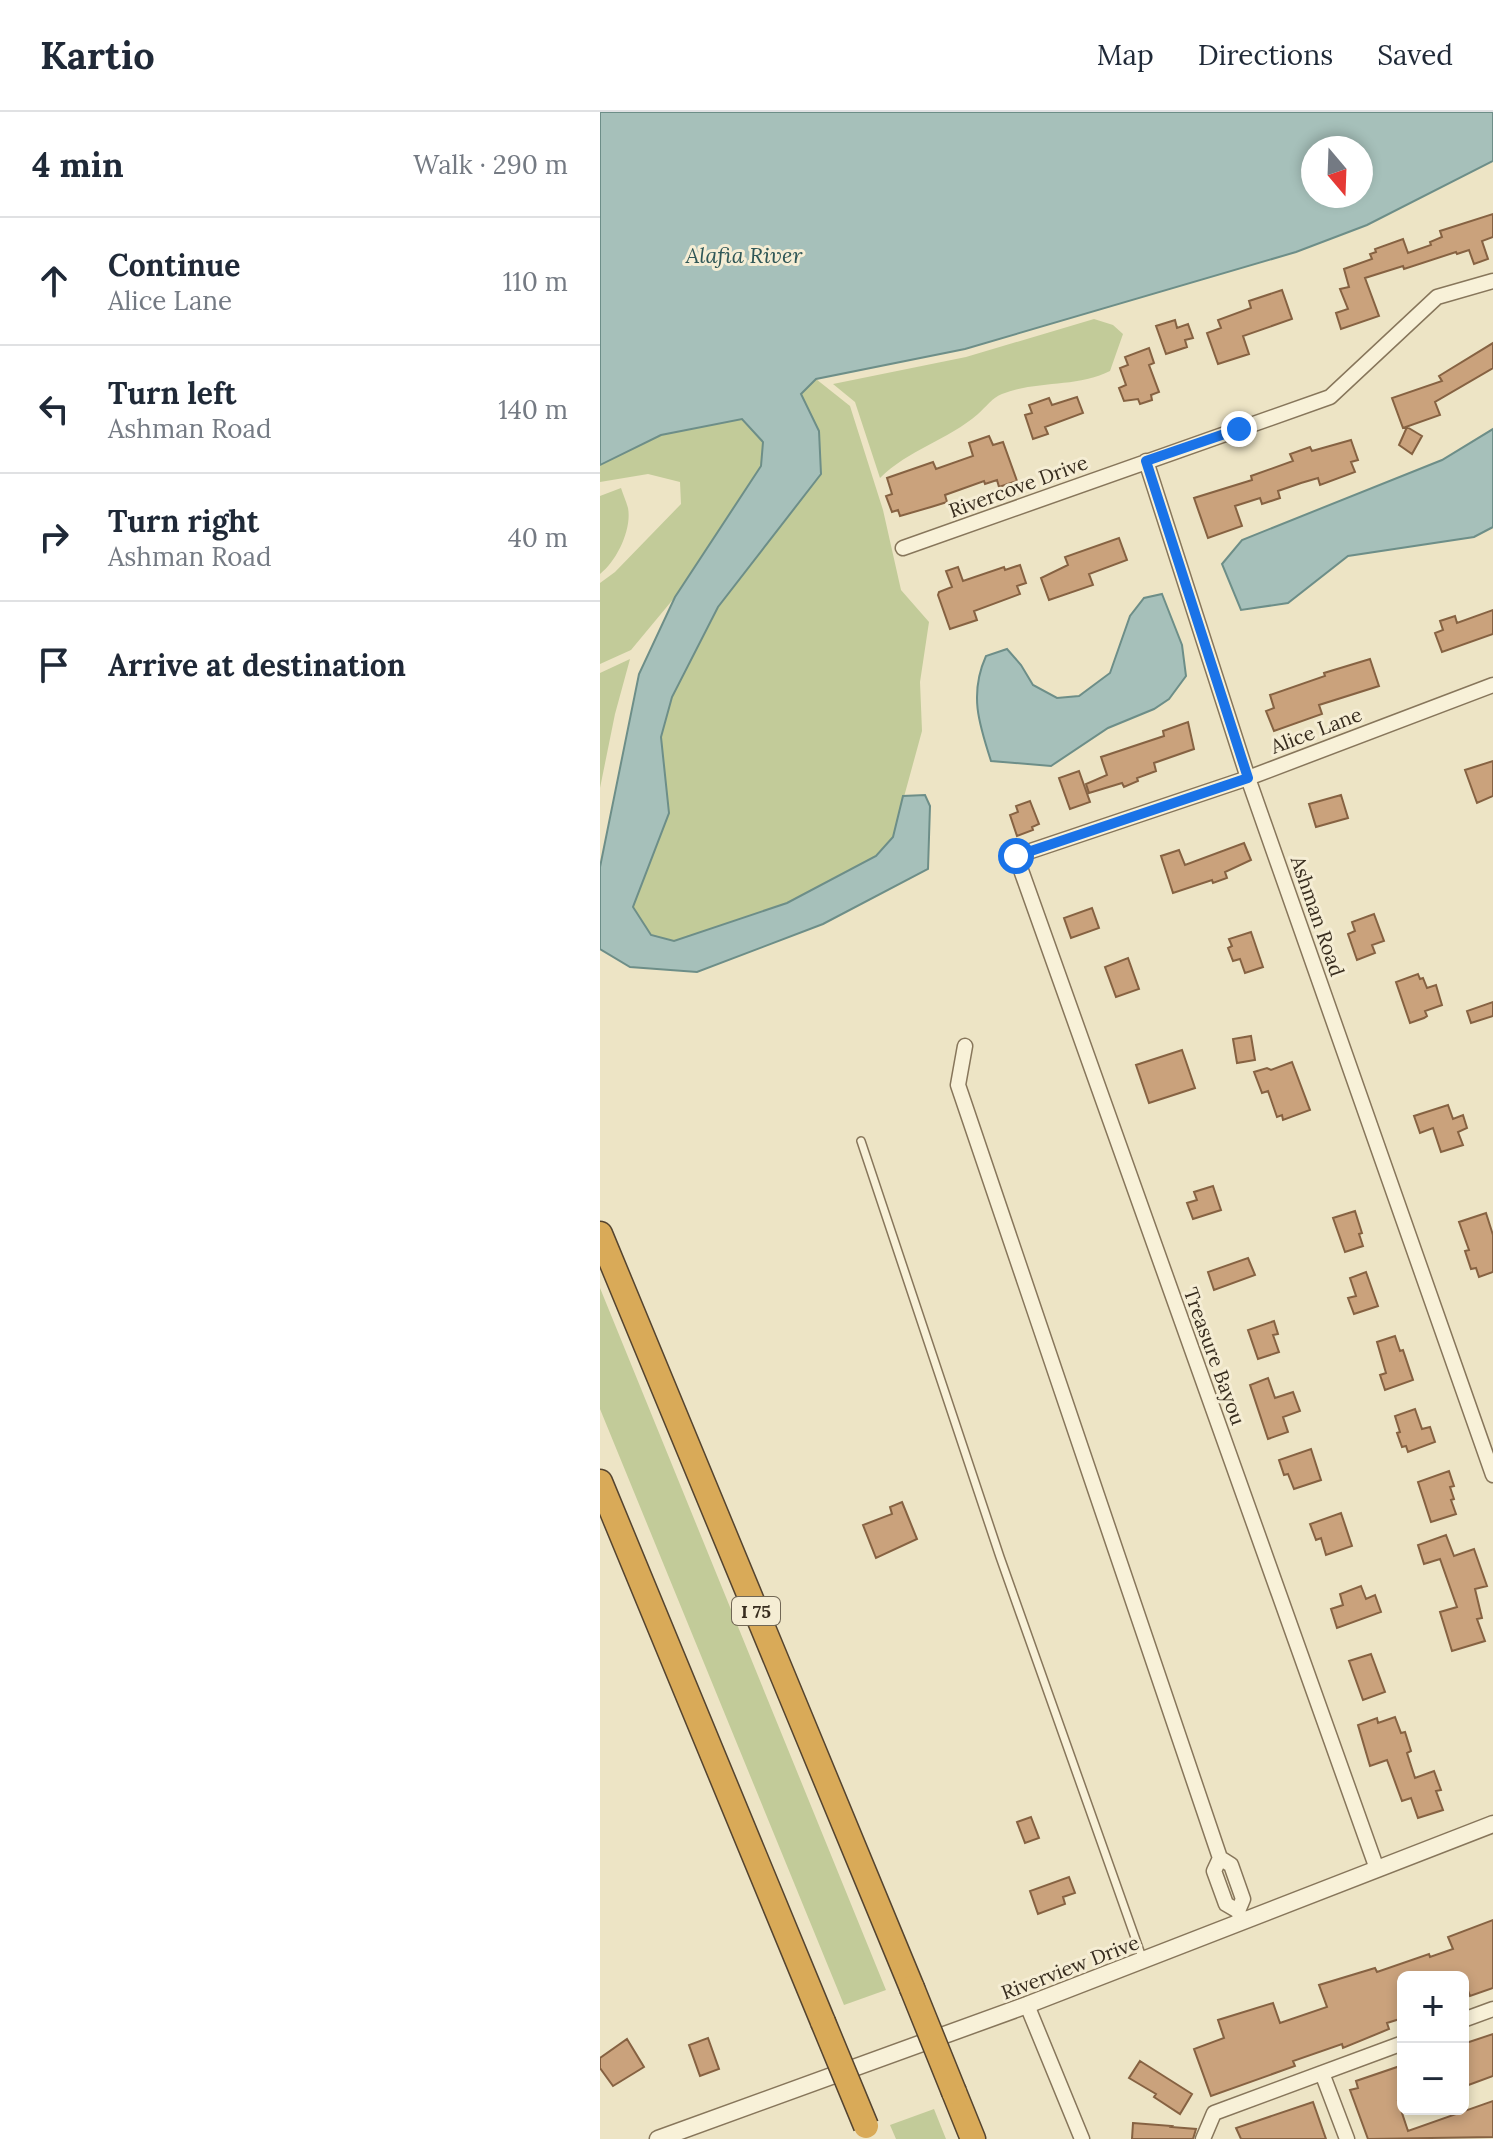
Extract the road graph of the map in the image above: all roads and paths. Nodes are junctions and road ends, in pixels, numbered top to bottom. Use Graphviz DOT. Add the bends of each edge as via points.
graph roads {
  1 [pos="1493,281"];
  2 [pos="1146,461"];
  3 [pos="903,548"];
  4 [pos="1493,685"];
  5 [pos="1248,778"];
  6 [pos="1016,856"];
  7 [pos="965,1046"];
  8 [pos="861,1141"];
  9 [pos="600,1234"];
  10 [pos="1493,1475"];
  11 [pos="600,1482"];
  12 [pos="1493,1824"];
  13 [pos="1377,1869"];
  14 [pos="1240,1916"];
  15 [pos="1143,1960"];
  16 [pos="1027,2005"];
  17 [pos="1493,2009"];
  18 [pos="1469,2018"];
  19 [pos="1397,2045"];
  20 [pos="1322,2073"];
  21 [pos="868,2132"];
  22 [pos="658,2139"];
  23 [pos="973,2139"];
  24 [pos="1082,2139"];
  25 [pos="1203,2139"];
  26 [pos="1347,2139"];
  1 -- 2 [label="street" via="1437,297 1330,397"];
  2 -- 3 [label="street, Rivercove Drive"];
  2 -- 5 [label="street, Ashman Road"];
  4 -- 5 [label="street, Alice Lane"];
  5 -- 6 [label="street, Alice Lane"];
  5 -- 10 [label="street, Ashman Road"];
  6 -- 13 [label="street, Treasure Bayou"];
  7 -- 14 [label="street" via="958,1085 1220,1858 1231,1865 1243,1899"];
  8 -- 15 [label="lane" via="1000,1557"];
  9 -- 23 [label="highway, I 75, bridge"];
  11 -- 21 [label="highway, bridge"];
  12 -- 13 [label="street, Riverview Drive"];
  13 -- 14 [label="street, Riverview Drive"];
  14 -- 15 [label="street, Riverview Drive"];
  15 -- 16 [label="street, Riverview Drive"];
  16 -- 22 [label="street, Riverview Drive"];
  16 -- 24 [label="street"];
  17 -- 18 [label="street"];
  19 -- 20 [label="street"];
  20 -- 25 [label="street" via="1214,2113"];
  20 -- 26 [label="street"];
}
